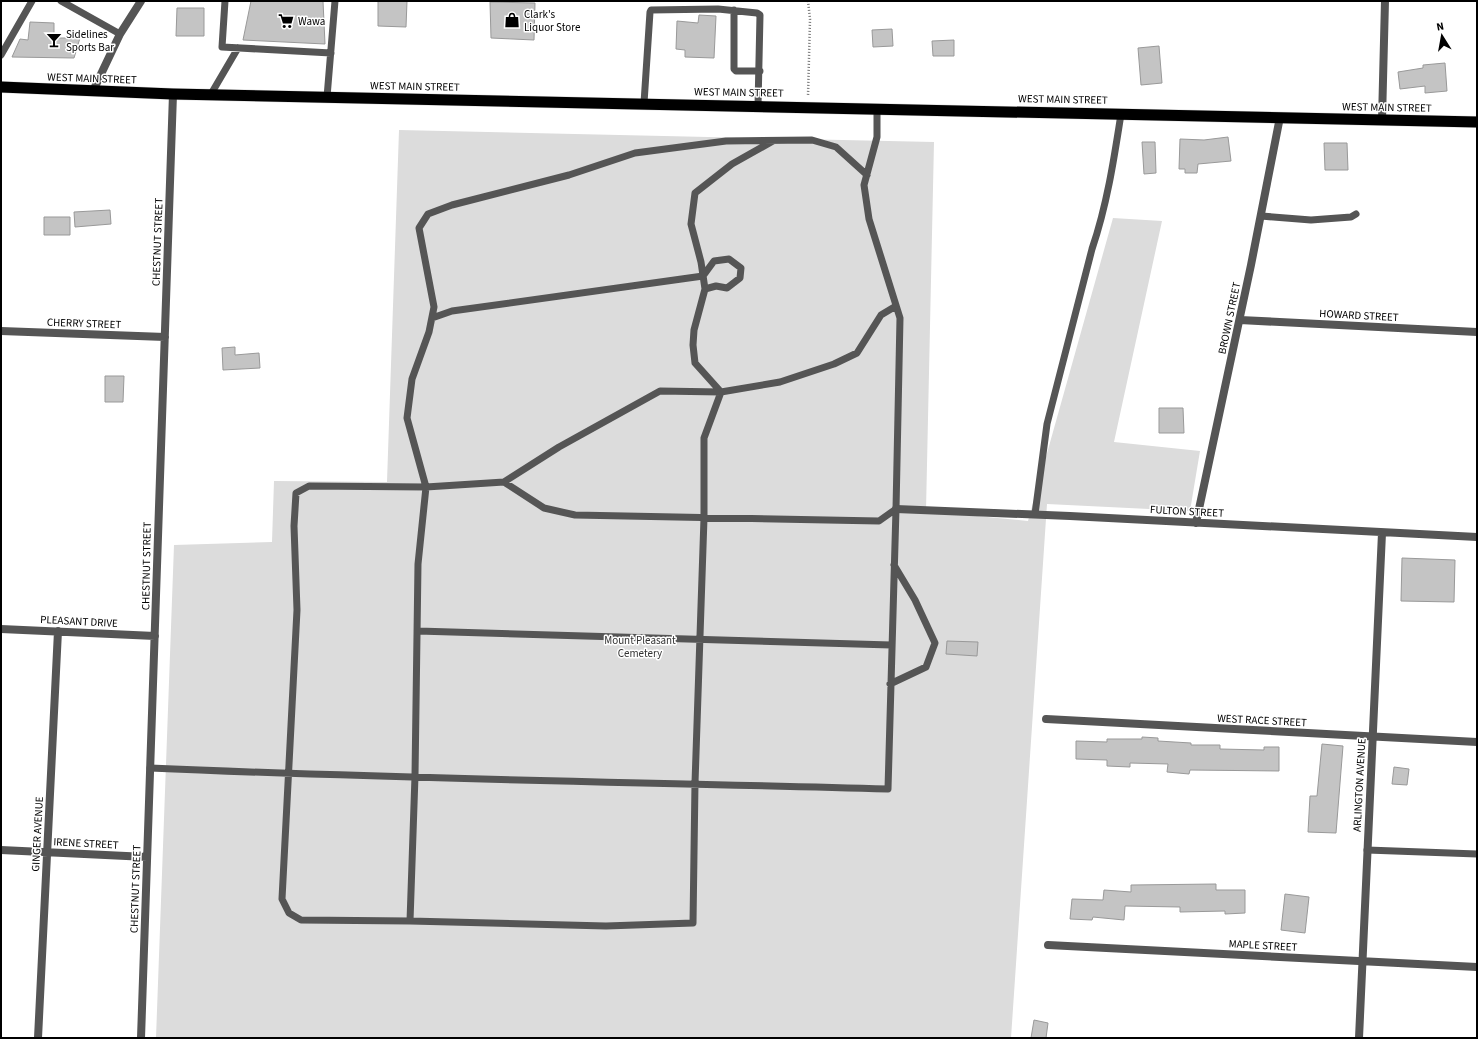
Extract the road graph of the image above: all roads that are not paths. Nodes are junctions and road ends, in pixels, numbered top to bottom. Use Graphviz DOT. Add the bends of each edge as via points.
graph roads {
  1 [pos="32,1"];
  2 [pos="62,1"];
  3 [pos="141,1"];
  4 [pos="226,1"];
  5 [pos="335,1"];
  6 [pos="1385,1"];
  7 [pos="734,10"];
  8 [pos="120,34"];
  9 [pos="238,48"];
  10 [pos="331,53"];
  11 [pos="1,55"];
  12 [pos="760,71"];
  13 [pos="1,87"];
  14 [pos="93,91"];
  15 [pos="173,94"];
  16 [pos="211,94"];
  17 [pos="327,97"];
  18 [pos="644,104"];
  19 [pos="758,106"];
  20 [pos="877,108"];
  21 [pos="1121,114"];
  22 [pos="1280,117"];
  23 [pos="1382,120"];
  24 [pos="1477,122"];
  25 [pos="773,140"];
  26 [pos="867,175"];
  27 [pos="1356,214"];
  28 [pos="1261,216"];
  29 [pos="703,276"];
  30 [pos="705,289"];
  31 [pos="896,306"];
  32 [pos="432,318"];
  33 [pos="1240,320"];
  34 [pos="1,331"];
  35 [pos="1477,332"];
  36 [pos="165,337"];
  37 [pos="721,392"];
  38 [pos="504,482"];
  39 [pos="426,488"];
  40 [pos="896,509"];
  41 [pos="1035,514"];
  42 [pos="704,518"];
  43 [pos="1196,523"];
  44 [pos="1382,533"];
  45 [pos="1477,537"];
  46 [pos="894,564"];
  47 [pos="1,629"];
  48 [pos="58,631"];
  49 [pos="418,632"];
  50 [pos="156,636"];
  51 [pos="701,639"];
  52 [pos="891,645"];
  53 [pos="890,684"];
  54 [pos="1046,719"];
  55 [pos="1372,737"];
  56 [pos="1477,742"];
  57 [pos="150,768"];
  58 [pos="288,773"];
  59 [pos="415,776"];
  60 [pos="695,783"];
  61 [pos="1,850"];
  62 [pos="1367,850"];
  63 [pos="47,853"];
  64 [pos="1477,854"];
  65 [pos="147,857"];
  66 [pos="410,921"];
  67 [pos="1048,945"];
  68 [pos="1362,962"];
  69 [pos="1477,967"];
  70 [pos="38,1038"];
  71 [pos="141,1038"];
  72 [pos="1359,1038"];
  1 -- 11 [label="lane"];
  2 -- 8 [label="lane"];
  3 -- 8 [label="street"];
  4 -- 9 [label="lane" via="222,47"];
  5 -- 10 [label="lane"];
  6 -- 23 [label="street"];
  7 -- 12 [label="lane" via="758,13 761,18"];
  7 -- 12 [label="lane" via="734,69"];
  7 -- 18 [label="lane" via="651,10"];
  8 -- 14 [label="street"];
  9 -- 10 [label="lane"];
  9 -- 16 [label="lane"];
  10 -- 17 [label="lane"];
  12 -- 19 [label="lane"];
  13 -- 14 [label="highway, WEST MAIN STREET"];
  14 -- 15 [label="highway, WEST MAIN STREET"];
  15 -- 16 [label="highway, WEST MAIN STREET"];
  15 -- 36 [label="street, CHESTNUT STREET"];
  16 -- 17 [label="highway, WEST MAIN STREET"];
  17 -- 18 [label="highway, WEST MAIN STREET"];
  18 -- 19 [label="highway, WEST MAIN STREET"];
  19 -- 20 [label="highway, WEST MAIN STREET"];
  20 -- 21 [label="highway, WEST MAIN STREET"];
  20 -- 26 [label="lane" via="877,137"];
  21 -- 22 [label="highway, WEST MAIN STREET"];
  21 -- 41 [label="lane" via="1101,224 1092,249 1047,424"];
  22 -- 23 [label="highway, WEST MAIN STREET"];
  22 -- 28 [label="street, BROWN STREET"];
  23 -- 24 [label="highway, WEST MAIN STREET"];
  25 -- 26 [label="lane" via="812,140 836,147"];
  25 -- 29 [label="lane" via="732,164 695,193 691,224"];
  25 -- 32 [label="lane" via="726,141 635,153 569,175 452,205 428,214 419,228 434,307"];
  26 -- 31 [label="lane" via="864,185 870,219"];
  27 -- 28 [label="lane" via="1351,217 1311,220"];
  28 -- 33 [label="street, BROWN STREET"];
  29 -- 30 [label="lane"];
  29 -- 30 [label="lane" via="714,262 729,259 741,268 740,278 727,288 716,286"];
  29 -- 32 [label="lane" via="452,311"];
  30 -- 37 [label="lane" via="694,330 695,363"];
  31 -- 37 [label="lane" via="881,314 857,353 780,382"];
  31 -- 40 [label="lane" via="900,318"];
  32 -- 39 [label="lane" via="412,379 407,418"];
  33 -- 35 [label="street, HOWARD STREET"];
  33 -- 43 [label="street, BROWN STREET"];
  34 -- 36 [label="street, CHERRY STREET"];
  36 -- 50 [label="street, CHESTNUT STREET" via="156,563"];
  37 -- 38 [label="lane" via="660,391 559,447"];
  37 -- 42 [label="lane" via="704,438"];
  38 -- 39 [label="lane"];
  38 -- 42 [label="lane" via="544,508 575,515"];
  39 -- 49 [label="lane" via="418,564"];
  39 -- 58 [label="lane" via="309,486 296,493 294,526 298,610"];
  40 -- 41 [label="street, FULTON STREET"];
  40 -- 42 [label="lane" via="880,521"];
  40 -- 46 [label="lane"];
  41 -- 43 [label="street, FULTON STREET"];
  42 -- 51 [label="lane"];
  43 -- 44 [label="street, FULTON STREET"];
  44 -- 45 [label="street, FULTON STREET"];
  44 -- 55 [label="street, ARLINGTON AVENUE"];
  46 -- 52 [label="lane"];
  46 -- 53 [label="lane" via="916,600 935,643 926,667"];
  47 -- 48 [label="street, PLEASANT DRIVE"];
  48 -- 50 [label="street, PLEASANT DRIVE"];
  48 -- 63 [label="street, GINGER AVENUE"];
  49 -- 51 [label="lane"];
  49 -- 59 [label="lane"];
  50 -- 57 [label="street, CHESTNUT STREET"];
  51 -- 52 [label="lane"];
  51 -- 60 [label="lane"];
  52 -- 53 [label="lane"];
  53 -- 60 [label="lane" via="888,790"];
  54 -- 55 [label="street, WEST RACE STREET"];
  55 -- 56 [label="street, WEST RACE STREET"];
  55 -- 62 [label="street, ARLINGTON AVENUE"];
  57 -- 58 [label="lane"];
  57 -- 65 [label="street, CHESTNUT STREET"];
  58 -- 59 [label="lane"];
  58 -- 66 [label="lane" via="282,899 289,913 302,920"];
  59 -- 60 [label="lane"];
  59 -- 66 [label="lane"];
  60 -- 66 [label="lane" via="694,924 606,926"];
  61 -- 63 [label="street, IRENE STREET"];
  62 -- 64 [label="lane"];
  62 -- 68 [label="street, ARLINGTON AVENUE"];
  63 -- 65 [label="street, IRENE STREET"];
  63 -- 70 [label="street, GINGER AVENUE"];
  65 -- 71 [label="street, CHESTNUT STREET"];
  67 -- 68 [label="street, MAPLE STREET"];
  68 -- 69 [label="street, MAPLE STREET"];
  68 -- 72 [label="street, ARLINGTON AVENUE"];
}
